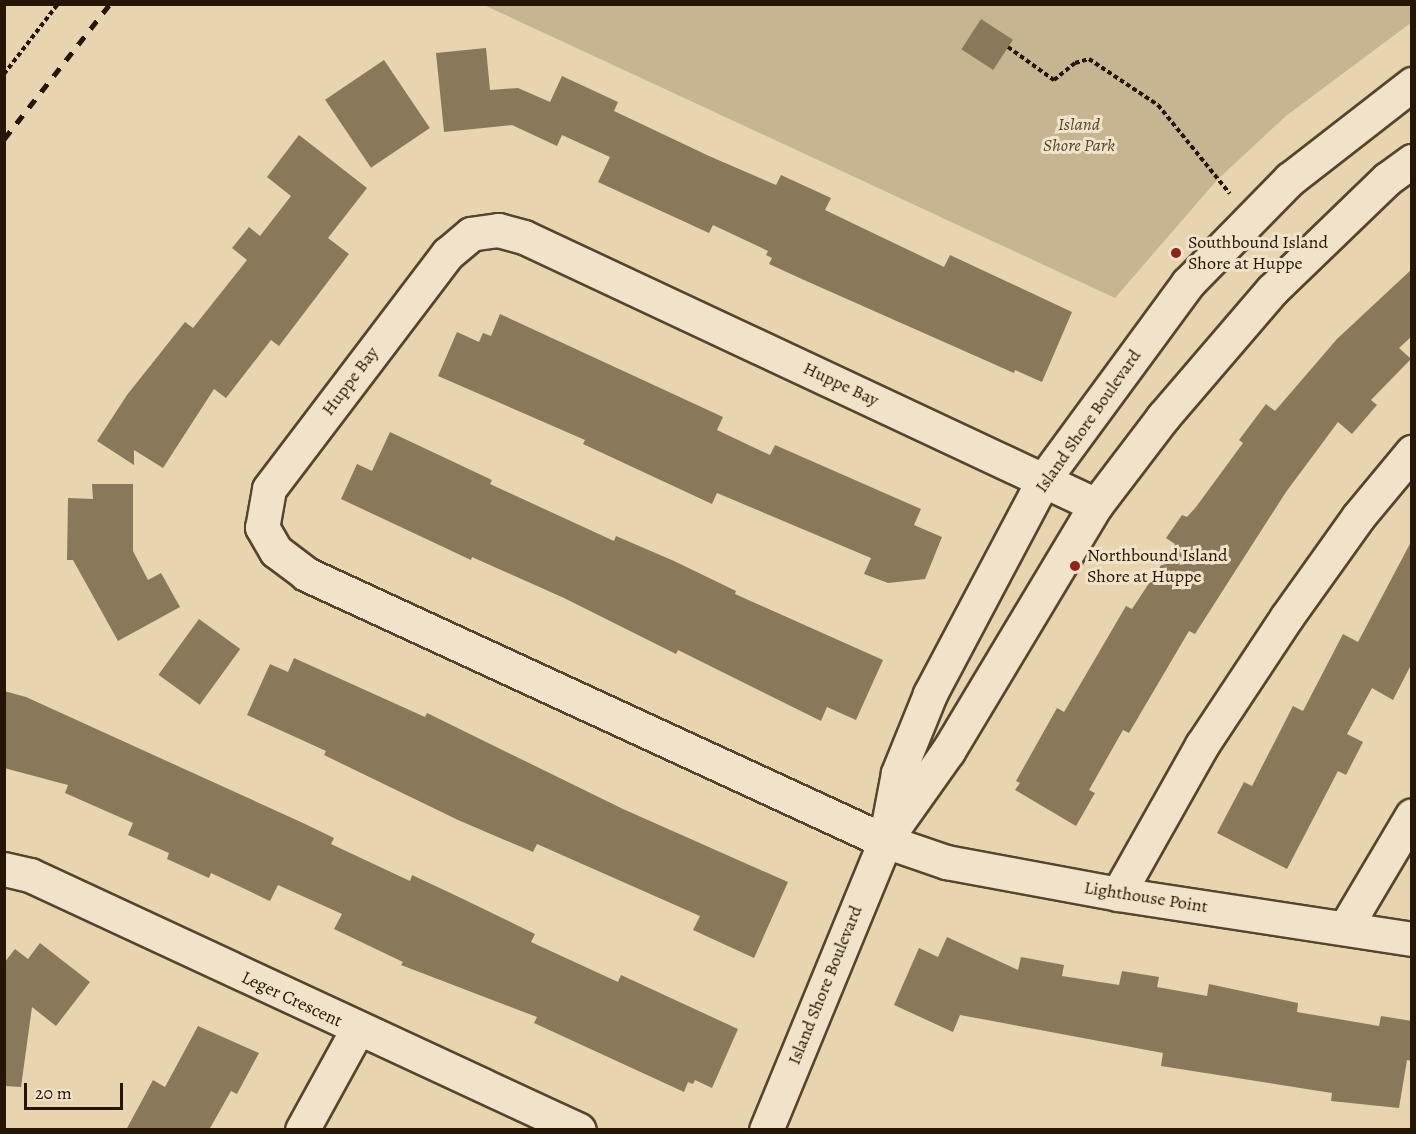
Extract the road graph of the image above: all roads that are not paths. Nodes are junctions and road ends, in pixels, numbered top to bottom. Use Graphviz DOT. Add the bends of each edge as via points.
graph roads {
  1 [pos="1412,84"];
  2 [pos="1412,161"];
  3 [pos="1412,452"];
  4 [pos="1044,479"];
  5 [pos="1096,505"];
  6 [pos="1412,815"];
  7 [pos="885,841"];
  8 [pos="4,869"];
  9 [pos="1118,894"];
  10 [pos="1345,927"];
  11 [pos="1412,939"];
  12 [pos="357,1030"];
  13 [pos="537,1121"];
  14 [pos="302,1130"];
  15 [pos="579,1130"];
  16 [pos="766,1130"];
  1 -- 4 [label="street, Island Shore Boulevard" via="1290,179 1188,283"];
  2 -- 5 [label="street, Island Shore Boulevard" via="1322,240 1223,343"];
  3 -- 9 [label="street" via="1358,517 1273,637 1202,745"];
  4 -- 5 [label="street, Huppe Bay"];
  4 -- 7 [label="street, Island Shore Boulevard" via="930,694 898,773"];
  4 -- 7 [label="street, Huppe Bay" via="524,237 498,230 471,234 448,253 269,489 262,527 276,551 306,574"];
  5 -- 7 [label="street, Island Shore Boulevard" via="948,751"];
  6 -- 10 [label="street"];
  7 -- 9 [label="street, Lighthouse Point" via="946,862"];
  7 -- 16 [label="street, Island Shore Boulevard"];
  8 -- 12 [label="street, Leger Crescent" via="30,875"];
  9 -- 10 [label="street, Lighthouse Point"];
  10 -- 11 [label="street, Lighthouse Point"];
  12 -- 13 [label="street, Leger Crescent"];
  12 -- 14 [label="street"];
  13 -- 15 [label="street, Leger Crescent"];
}
